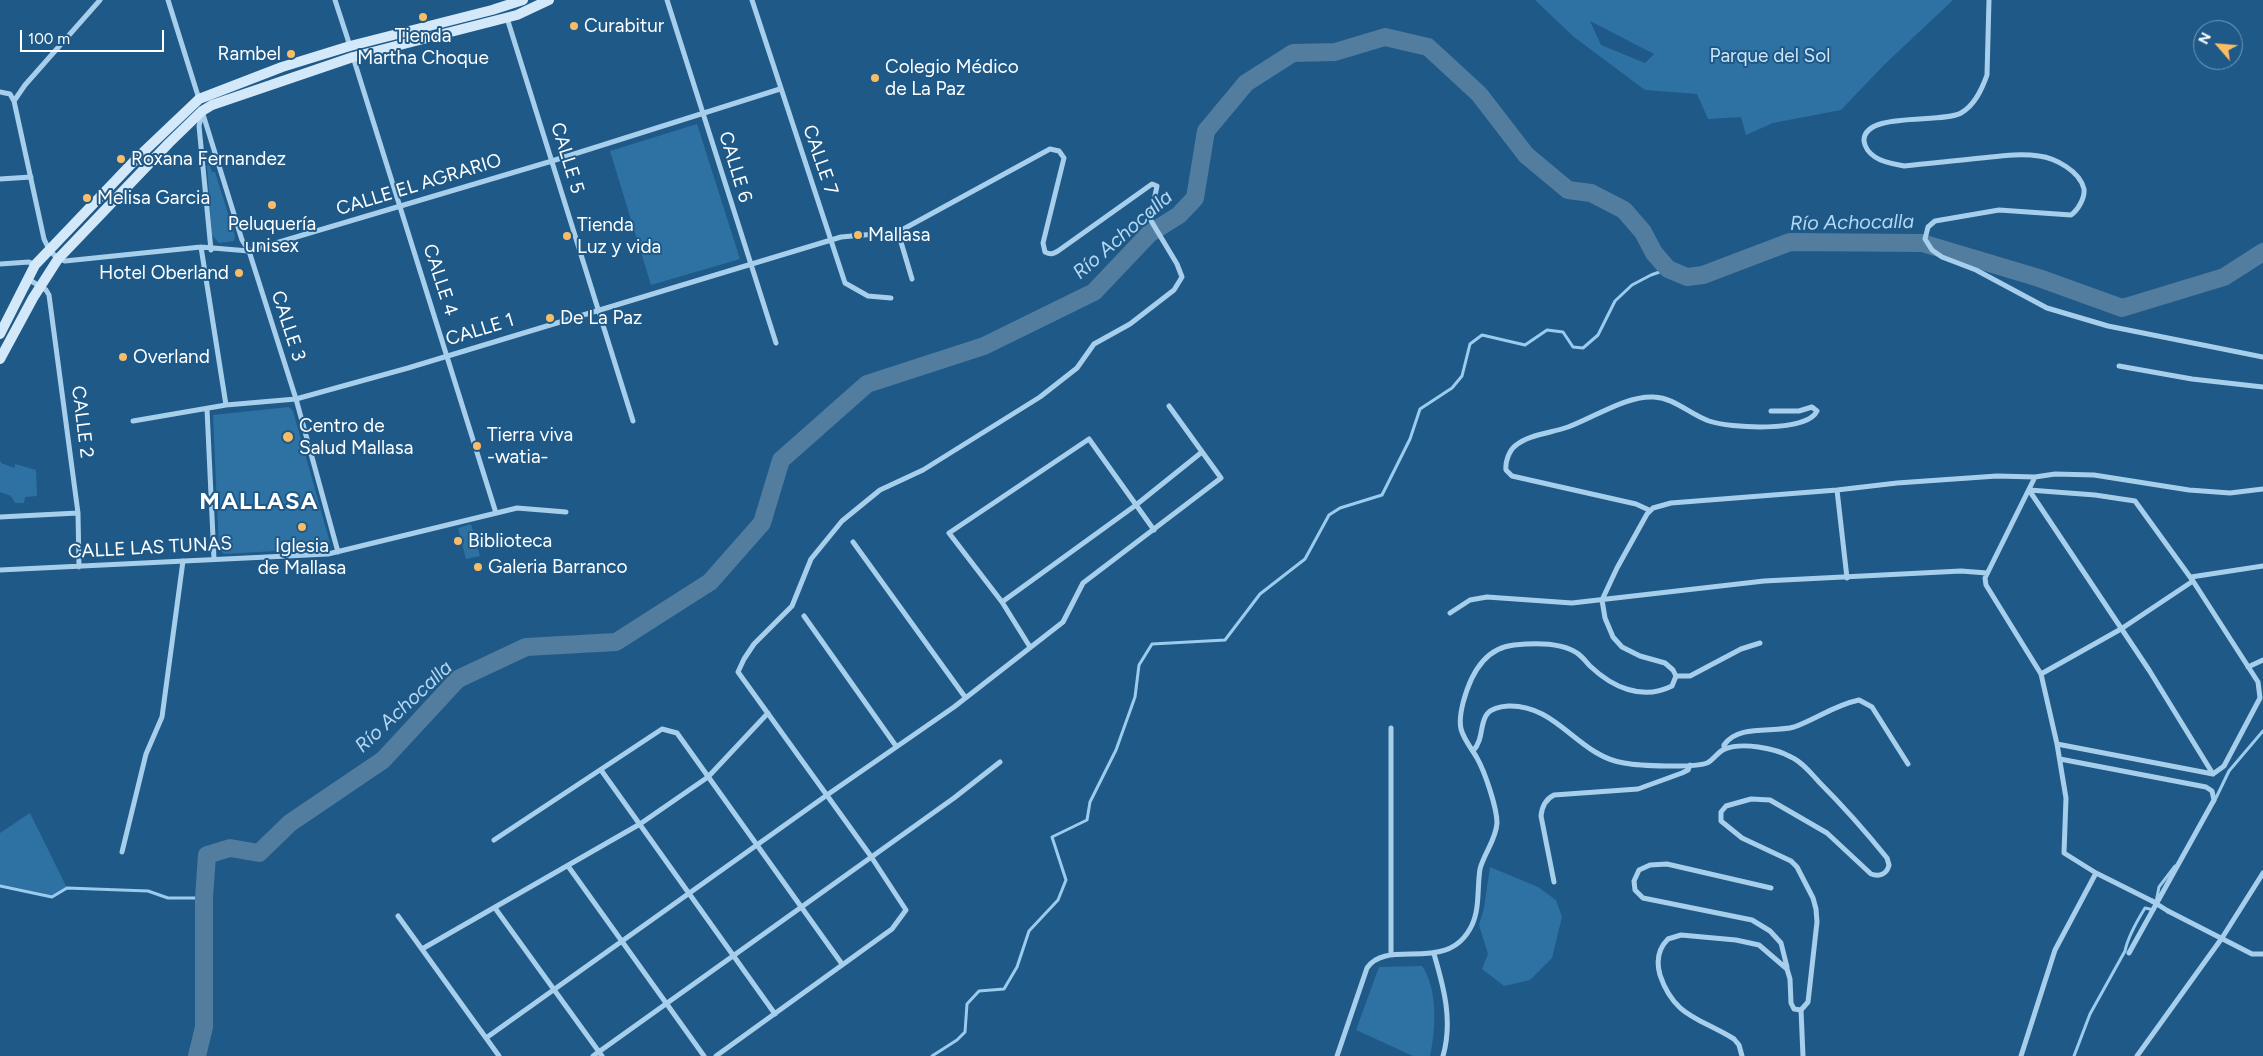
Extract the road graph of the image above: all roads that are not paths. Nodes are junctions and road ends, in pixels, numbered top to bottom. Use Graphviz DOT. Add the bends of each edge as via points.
graph roads {
  1 [pos="100,0"];
  2 [pos="168,0"];
  3 [pos="335,0"];
  4 [pos="523,0"];
  5 [pos="549,0"];
  6 [pos="667,0"];
  7 [pos="752,0"];
  8 [pos="1989,0"];
  9 [pos="503,3"];
  10 [pos="507,18"];
  11 [pos="350,46"];
  12 [pos="353,57"];
  13 [pos="780,89"];
  14 [pos="0,92"];
  15 [pos="199,99"];
  16 [pos="14,101"];
  17 [pos="202,111"];
  18 [pos="703,113"];
  19 [pos="552,161"];
  20 [pos="31,177"];
  21 [pos="0,178"];
  22 [pos="400,206"];
  23 [pos="898,232"];
  24 [pos="830,240"];
  25 [pos="201,248"];
  26 [pos="49,250"];
  27 [pos="211,250"];
  28 [pos="249,251"];
  29 [pos="58,259"];
  30 [pos="0,264"];
  31 [pos="35,265"];
  32 [pos="750,266"];
  33 [pos="49,274"];
  34 [pos="28,279"];
  35 [pos="912,279"];
  36 [pos="40,286"];
  37 [pos="891,298"];
  38 [pos="598,310"];
  39 [pos="0,334"];
  40 [pos="776,343"];
  41 [pos="448,356"];
  42 [pos="2263,357"];
  43 [pos="0,359"];
  44 [pos="2119,366"];
  45 [pos="2263,387"];
  46 [pos="296,399"];
  47 [pos="226,406"];
  48 [pos="1169,406"];
  49 [pos="207,410"];
  50 [pos="1771,411"];
  51 [pos="133,421"];
  52 [pos="633,421"];
  53 [pos="1202,452"];
  54 [pos="2035,477"];
  55 [pos="2263,489"];
  56 [pos="1837,490"];
  57 [pos="2029,490"];
  58 [pos="1136,505"];
  59 [pos="1649,510"];
  60 [pos="566,512"];
  61 [pos="78,513"];
  62 [pos="496,513"];
  63 [pos="0,517"];
  64 [pos="1154,530"];
  65 [pos="853,542"];
  66 [pos="338,552"];
  67 [pos="214,559"];
  68 [pos="183,561"];
  69 [pos="2263,566"];
  70 [pos="79,567"];
  71 [pos="0,570"];
  72 [pos="1987,574"];
  73 [pos="1847,578"];
  74 [pos="2192,579"];
  75 [pos="1602,600"];
  76 [pos="1002,602"];
  77 [pos="1450,613"];
  78 [pos="804,616"];
  79 [pos="2121,629"];
  80 [pos="1760,643"];
  81 [pos="1030,647"];
  82 [pos="2263,660"];
  83 [pos="2248,667"];
  84 [pos="2042,674"];
  85 [pos="1676,676"];
  86 [pos="966,697"];
  87 [pos="768,713"];
  88 [pos="1391,728"];
  89 [pos="2057,744"];
  90 [pos="896,746"];
  91 [pos="1724,749"];
  92 [pos="1473,751"];
  93 [pos="2060,759"];
  94 [pos="1000,762"];
  95 [pos="1908,764"];
  96 [pos="1690,765"];
  97 [pos="601,770"];
  98 [pos="2213,774"];
  99 [pos="708,777"];
  100 [pos="827,795"];
  101 [pos="640,824"];
  102 [pos="494,840"];
  103 [pos="757,844"];
  104 [pos="122,852"];
  105 [pos="871,857"];
  106 [pos="568,866"];
  107 [pos="2096,873"];
  108 [pos="2263,873"];
  109 [pos="1554,882"];
  110 [pos="1771,888"];
  111 [pos="689,893"];
  112 [pos="2154,902"];
  113 [pos="801,907"];
  114 [pos="495,908"];
  115 [pos="398,916"];
  116 [pos="2222,938"];
  117 [pos="622,941"];
  118 [pos="422,949"];
  119 [pos="2129,953"];
  120 [pos="1391,954"];
  121 [pos="1434,954"];
  122 [pos="2263,954"];
  123 [pos="733,956"];
  124 [pos="842,964"];
  125 [pos="1787,970"];
  126 [pos="554,990"];
  127 [pos="666,1004"];
  128 [pos="1801,1010"];
  129 [pos="774,1014"];
  130 [pos="486,1038"];
  131 [pos="600,1054"];
  132 [pos="499,1056"];
  133 [pos="593,1056"];
  134 [pos="704,1056"];
  135 [pos="716,1056"];
  136 [pos="1337,1056"];
  137 [pos="1443,1056"];
  138 [pos="1742,1056"];
  139 [pos="1803,1056"];
  140 [pos="2021,1056"];
  141 [pos="2138,1056"];
  1 -- 16 [label="street" via="25,84"];
  2 -- 15 [label="street"];
  3 -- 11 [label="street"];
  4 -- 9 [label="main road"];
  5 -- 10 [label="main road"];
  6 -- 18 [label="street, CALLE 6"];
  7 -- 13 [label="street, CALLE 7"];
  8 -- 42 [label="street" via="1987,75 1971,104 1954,116 1872,126 1865,134 1868,152 1886,163 1904,166 2016,155 2041,156 2072,170 2084,189 2083,196 2071,216 1999,210 1943,219 1931,223 1926,232 1927,245 1942,257 1976,270 2047,308 2108,326"];
  9 -- 10 [label="main road"];
  9 -- 11 [label="main road"];
  10 -- 12 [label="main road"];
  10 -- 19 [label="street, CALLE 5"];
  11 -- 12 [label="main road"];
  11 -- 15 [label="main road" via="273,70"];
  12 -- 17 [label="main road" via="277,81"];
  12 -- 22 [label="street, CALLE 4"];
  13 -- 18 [label="street, CALLE EL AGRARIO"];
  13 -- 24 [label="street, CALLE 7"];
  14 -- 16 [label="street" via="10,94"];
  15 -- 17 [label="main road"];
  15 -- 26 [label="main road"];
  16 -- 20 [label="street"];
  17 -- 27 [label="street" via="199,126"];
  17 -- 28 [label="street, CALLE 3" via="242,240"];
  17 -- 29 [label="main road"];
  18 -- 19 [label="street, CALLE EL AGRARIO"];
  18 -- 32 [label="street, CALLE 6"];
  19 -- 22 [label="street, CALLE EL AGRARIO"];
  19 -- 38 [label="street, CALLE 5"];
  20 -- 21 [label="street"];
  20 -- 26 [label="street"];
  22 -- 28 [label="street, CALLE EL AGRARIO"];
  22 -- 41 [label="street, CALLE 4"];
  23 -- 24 [label="street, CALLE 1"];
  23 -- 35 [label="street"];
  23 -- 87 [label="street" via="1050,149 1061,153 1064,165 1043,244 1046,252 1054,254 1154,184 1158,189 1150,219 1182,278 1174,290 1130,324 1094,344 1077,368 1040,397 922,470 880,490 842,521 811,559 792,606 754,644 738,672"];
  24 -- 32 [label="street, CALLE 1"];
  24 -- 37 [label="street, CALLE 7" via="845,283 868,296"];
  25 -- 27 [label="street, CALLE EL AGRARIO"];
  25 -- 29 [label="street, CALLE EL AGRARIO" via="65,261"];
  25 -- 47 [label="street"];
  26 -- 29 [label="street"];
  26 -- 31 [label="main road"];
  27 -- 28 [label="street, CALLE EL AGRARIO"];
  28 -- 46 [label="street, CALLE 3"];
  29 -- 33 [label="main road"];
  30 -- 31 [label="street" via="29,262"];
  31 -- 33 [label="main road" via="38,276 42,278"];
  31 -- 34 [label="main road"];
  32 -- 38 [label="street, CALLE 1"];
  32 -- 40 [label="street, CALLE 6"];
  33 -- 36 [label="main road"];
  34 -- 36 [label="street"];
  34 -- 39 [label="main road"];
  36 -- 43 [label="main road"];
  36 -- 61 [label="street, CALLE 2" via="50,295"];
  38 -- 41 [label="street, CALLE 1"];
  38 -- 52 [label="street, CALLE 5"];
  41 -- 46 [label="street, CALLE 1"];
  41 -- 62 [label="street, CALLE 4"];
  44 -- 45 [label="street"];
  46 -- 47 [label="street, CALLE 1"];
  46 -- 66 [label="street, CALLE 3"];
  47 -- 49 [label="street, CALLE 1"];
  48 -- 53 [label="street"];
  49 -- 51 [label="street, CALLE 1"];
  49 -- 67 [label="street"];
  50 -- 59 [label="street" via="1812,407 1817,411 1813,418 1795,424 1730,426 1708,421 1667,398 1638,398 1568,427 1526,439 1515,445 1509,454 1506,470 1512,476 1636,504"];
  53 -- 58 [label="street"];
  53 -- 64 [label="street" via="1221,478"];
  54 -- 55 [label="street" via="2094,475 2230,493"];
  54 -- 56 [label="street" via="1997,476"];
  54 -- 57 [label="street"];
  56 -- 59 [label="street" via="1670,502"];
  56 -- 73 [label="street"];
  57 -- 72 [label="street"];
  57 -- 74 [label="street" via="2135,501"];
  57 -- 79 [label="street"];
  58 -- 64 [label="street"];
  58 -- 76 [label="street"];
  58 -- 76 [label="street" via="1089,440 949,533"];
  59 -- 75 [label="street"];
  60 -- 62 [label="street, CALLE LAS TUNAS" via="518,508"];
  61 -- 63 [label="street"];
  61 -- 70 [label="street, CALLE 2"];
  62 -- 66 [label="street, CALLE LAS TUNAS"];
  64 -- 81 [label="street" via="1083,583 1063,622"];
  65 -- 86 [label="street"];
  66 -- 67 [label="street, CALLE LAS TUNAS"];
  67 -- 68 [label="street, CALLE LAS TUNAS"];
  68 -- 70 [label="street, CALLE LAS TUNAS"];
  68 -- 104 [label="street" via="162,717 146,754"];
  69 -- 74 [label="street"];
  70 -- 71 [label="street, CALLE LAS TUNAS"];
  72 -- 73 [label="street" via="1960,571"];
  72 -- 84 [label="street" via="1986,585"];
  73 -- 75 [label="street" via="1764,582"];
  74 -- 79 [label="street"];
  74 -- 83 [label="street"];
  75 -- 77 [label="street" via="1572,603 1487,597 1470,600"];
  75 -- 85 [label="street" via="1607,624 1617,642 1640,656 1665,664"];
  76 -- 81 [label="street"];
  78 -- 90 [label="street"];
  79 -- 84 [label="street"];
  79 -- 98 [label="street"];
  80 -- 85 [label="street" via="1741,649 1690,676"];
  81 -- 86 [label="street"];
  82 -- 83 [label="street"];
  83 -- 98 [label="street" via="2258,682 2260,698 2224,766"];
  84 -- 89 [label="street"];
  85 -- 92 [label="street" via="1672,686 1665,689 1626,690 1607,681 1577,653 1566,648 1524,644 1502,646 1479,664 1465,695 1461,729"];
  86 -- 90 [label="street"];
  87 -- 99 [label="street"];
  87 -- 100 [label="street"];
  88 -- 120 [label="street"];
  89 -- 93 [label="street"];
  89 -- 98 [label="street"];
  90 -- 100 [label="street"];
  91 -- 95 [label="street" via="1727,741 1738,735 1793,727 1859,700 1872,707"];
  91 -- 96 [label="street" via="1707,763"];
  91 -- 128 [label="street" via="1765,748 1791,757 1832,794 1888,861 1884,874 1871,874 1827,833 1770,800 1751,799 1726,806 1721,812 1721,821 1730,830 1791,861 1813,898 1817,922 1808,1002"];
  92 -- 96 [label="street" via="1479,742 1486,715 1510,706 1547,714 1599,755 1623,763"];
  92 -- 121 [label="street" via="1485,776 1497,816 1495,833 1482,863 1472,925 1462,939"];
  93 -- 107 [label="street" via="2066,798 2064,853"];
  93 -- 112 [label="street" via="2206,786 2212,791 2214,800"];
  94 -- 105 [label="street"];
  96 -- 109 [label="street" via="1682,773 1638,789 1550,797 1542,807 1541,816"];
  97 -- 99 [label="street" via="662,729 678,733"];
  97 -- 101 [label="street"];
  97 -- 102 [label="street"];
  99 -- 101 [label="street"];
  99 -- 103 [label="street"];
  100 -- 103 [label="street"];
  100 -- 105 [label="street"];
  101 -- 106 [label="street"];
  101 -- 111 [label="street"];
  103 -- 111 [label="street"];
  103 -- 113 [label="street"];
  105 -- 113 [label="street"];
  105 -- 124 [label="street" via="906,910 892,929"];
  106 -- 114 [label="street"];
  106 -- 117 [label="street"];
  107 -- 112 [label="street"];
  107 -- 140 [label="street" via="2055,950"];
  108 -- 116 [label="street"];
  110 -- 125 [label="street" via="1667,864 1650,865 1639,870 1634,881 1635,890 1643,898 1752,920 1770,931 1781,943"];
  111 -- 117 [label="street"];
  111 -- 123 [label="street"];
  112 -- 116 [label="street, bridge"];
  112 -- 119 [label="street"];
  113 -- 123 [label="street"];
  113 -- 124 [label="street"];
  114 -- 118 [label="street"];
  114 -- 126 [label="street"];
  115 -- 118 [label="street"];
  116 -- 122 [label="street" via="2252,954"];
  116 -- 141 [label="street"];
  117 -- 126 [label="street"];
  117 -- 127 [label="street"];
  118 -- 130 [label="street"];
  120 -- 121 [label="street"];
  120 -- 136 [label="street" via="1374,959 1367,968"];
  121 -- 137 [label="street" via="1446,999 1448,1030"];
  123 -- 127 [label="street"];
  123 -- 129 [label="street"];
  124 -- 129 [label="street"];
  125 -- 128 [label="street" via="1791,1003 1794,1009"];
  125 -- 138 [label="street" via="1759,945 1736,940 1681,935 1668,939 1662,945 1659,972 1671,1000 1681,1010 1734,1039"];
  126 -- 130 [label="street"];
  126 -- 131 [label="street"];
  127 -- 131 [label="street"];
  127 -- 134 [label="street"];
  128 -- 139 [label="street"];
  129 -- 135 [label="street"];
  130 -- 132 [label="street"];
  131 -- 133 [label="street"];
}
